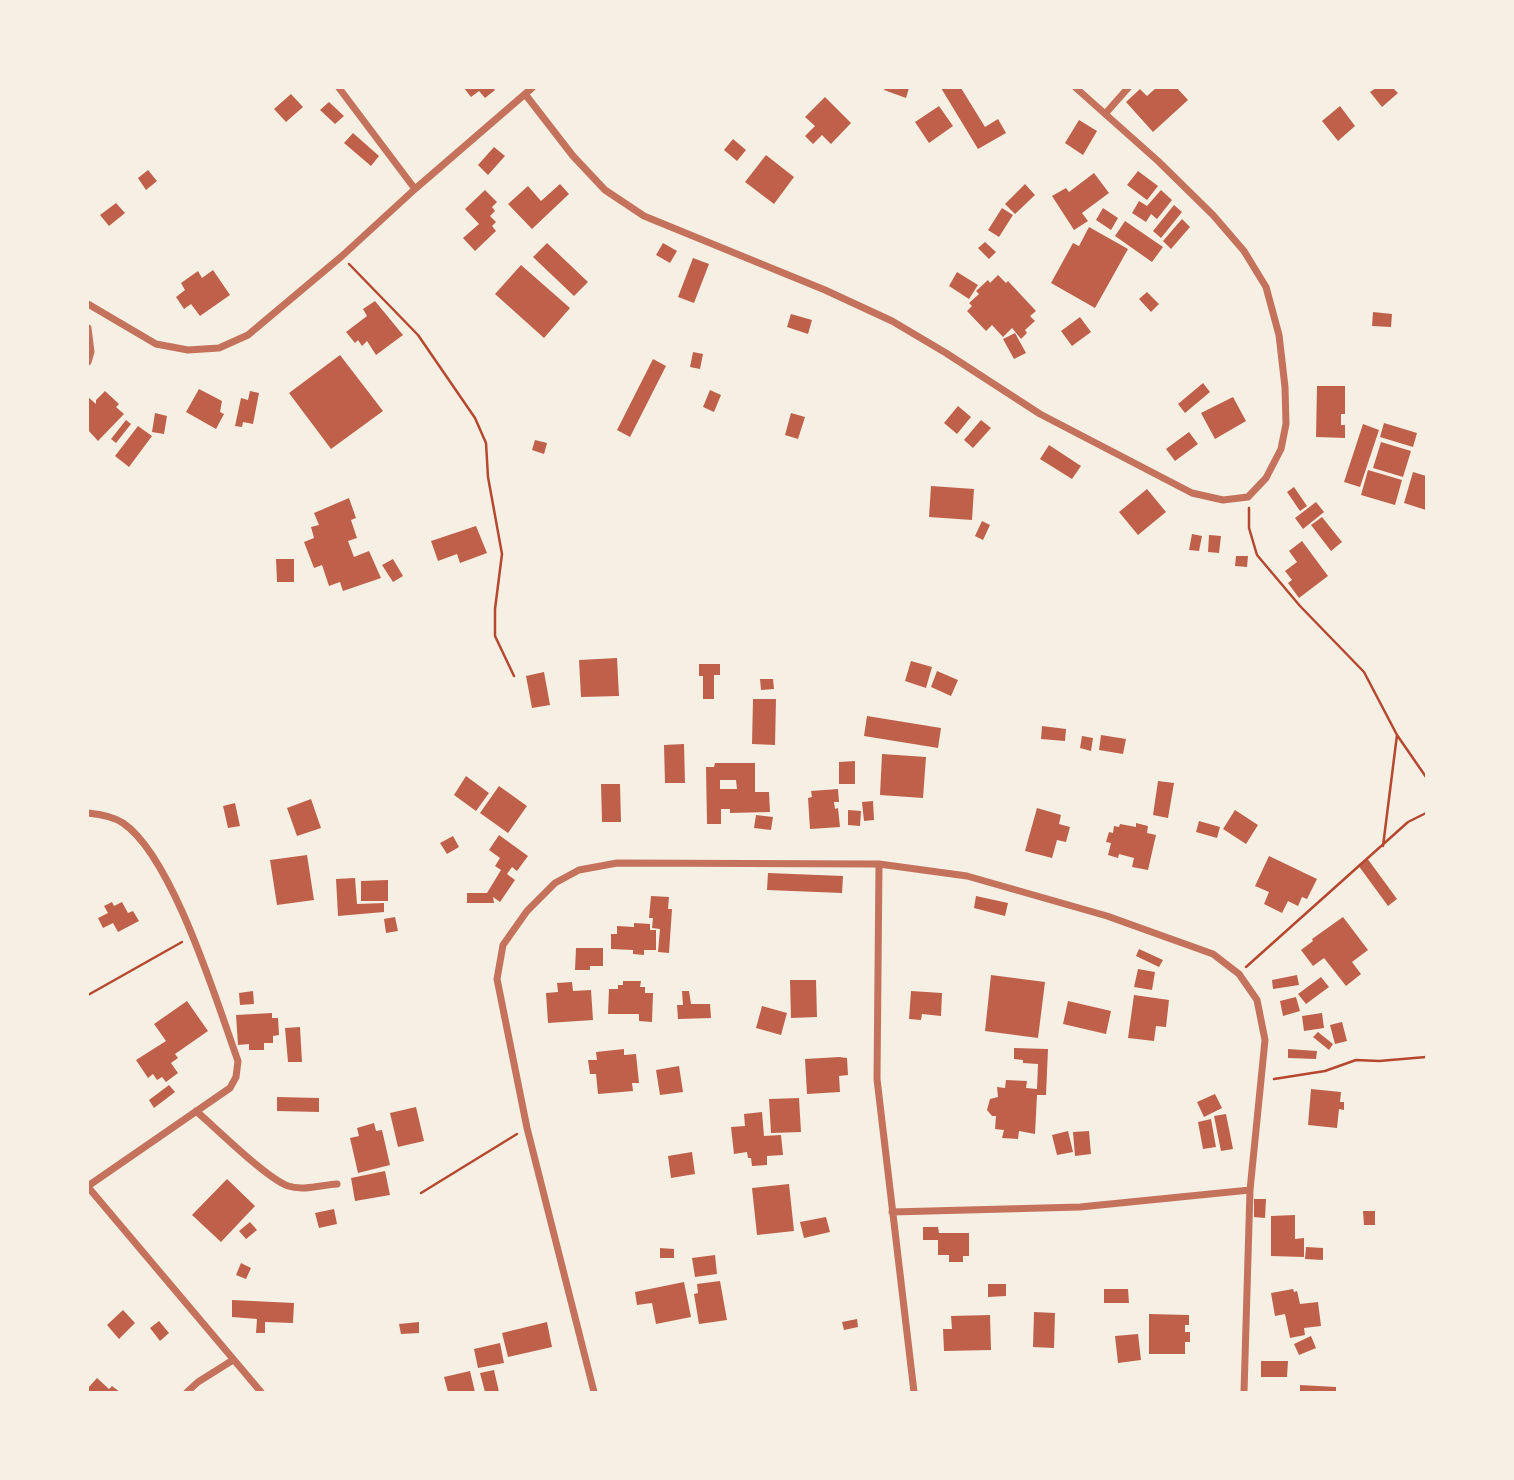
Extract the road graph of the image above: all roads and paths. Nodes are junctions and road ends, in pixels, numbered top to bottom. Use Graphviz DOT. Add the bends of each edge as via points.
graph roads {
  1 [pos="340,88"];
  2 [pos="532,88"];
  3 [pos="1076,88"];
  4 [pos="1128,88"];
  5 [pos="525,94"];
  6 [pos="1105,114"];
  7 [pos="415,189"];
  8 [pos="342,256"];
  9 [pos="88,304"];
  10 [pos="88,328"];
  11 [pos="88,362"];
  12 [pos="1248,496"];
  13 [pos="514,676"];
  14 [pos="1397,735"];
  15 [pos="1426,777"];
  16 [pos="88,813"];
  17 [pos="1426,813"];
  18 [pos="1383,846"];
  19 [pos="879,864"];
  20 [pos="192,936"];
  21 [pos="1239,974"];
  22 [pos="88,995"];
  23 [pos="1426,1056"];
  24 [pos="1261,1082"];
  25 [pos="196,1111"];
  26 [pos="527,1128"];
  27 [pos="337,1184"];
  28 [pos="88,1186"];
  29 [pos="1250,1190"];
  30 [pos="421,1193"];
  31 [pos="892,1212"];
  32 [pos="233,1360"];
  33 [pos="187,1392"];
  34 [pos="261,1392"];
  35 [pos="594,1392"];
  36 [pos="914,1392"];
  37 [pos="1244,1392"];
  1 -- 7 [label="street"];
  2 -- 5 [label="street"];
  3 -- 6 [label="street"];
  4 -- 6 [label="street"];
  5 -- 7 [label="street"];
  5 -- 12 [label="street" via="605,190 644,216 892,321 1040,414 1192,493 1223,500"];
  6 -- 12 [label="street" via="1213,215 1244,251 1266,287 1279,335 1286,424 1281,449 1266,478"];
  7 -- 8 [label="street"];
  8 -- 9 [label="street" via="248,335 219,348 188,351 156,344"];
  8 -- 13 [label="path" via="418,335 475,418 486,443 502,554 495,636"];
  10 -- 11 [label="street"];
  12 -- 14 [label="path" via="1249,528 1257,555 1364,672"];
  14 -- 15 [label="path"];
  14 -- 18 [label="path"];
  16 -- 20 [label="street" via="123,823 148,849 169,882"];
  17 -- 18 [label="path" via="1408,822"];
  18 -- 21 [label="path"];
  19 -- 21 [label="street" via="967,876 1107,916 1213,954"];
  19 -- 26 [label="street" via="617,863 579,870 555,883 503,945 497,979"];
  19 -- 31 [label="street" via="877,1079"];
  20 -- 22 [label="path"];
  20 -- 25 [label="street" via="238,1061 230,1088"];
  21 -- 24 [label="street" via="1257,1000 1265,1040"];
  23 -- 24 [label="path" via="1356,1060 1325,1071"];
  24 -- 29 [label="street"];
  25 -- 27 [label="street" via="288,1185"];
  25 -- 28 [label="street"];
  26 -- 30 [label="path"];
  26 -- 35 [label="street"];
  28 -- 32 [label="street"];
  29 -- 31 [label="street" via="1080,1207"];
  29 -- 37 [label="street"];
  31 -- 36 [label="street"];
  32 -- 33 [label="street"];
  32 -- 34 [label="street"];
}
